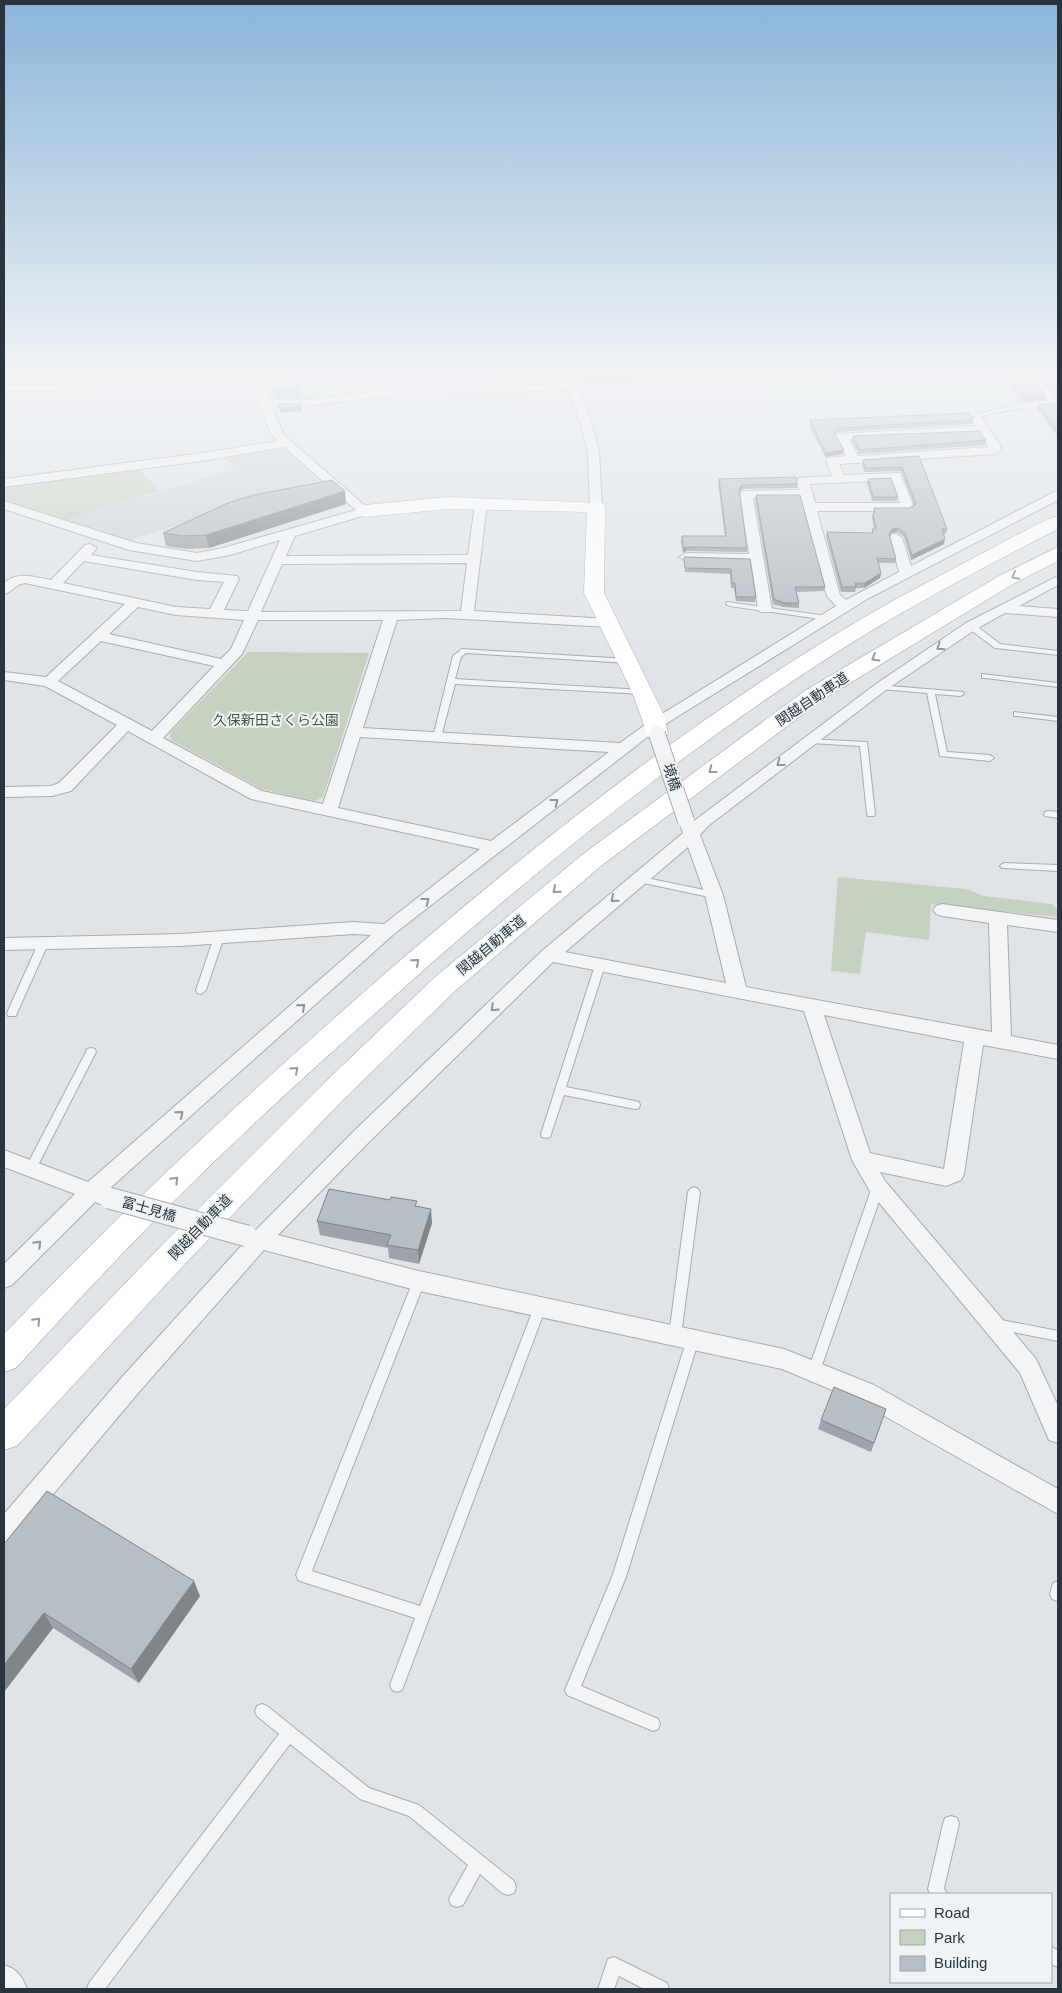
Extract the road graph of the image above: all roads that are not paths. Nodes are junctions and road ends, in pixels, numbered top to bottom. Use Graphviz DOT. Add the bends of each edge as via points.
graph roads {
  1 [pos="102,470"];
  2 [pos="317,470"];
  3 [pos="596,470"];
  4 [pos="836,470"];
  5 [pos="839,479"];
  6 [pos="4,483"];
  7 [pos="806,494"];
  8 [pos="1058,495"];
  9 [pos="481,504"];
  10 [pos="4,505"];
  11 [pos="810,507"];
  12 [pos="596,508"];
  13 [pos="365,511"];
  14 [pos="1058,522"];
  15 [pos="289,534"];
  16 [pos="102,537"];
  17 [pos="896,538"];
  18 [pos="1058,553"];
  19 [pos="82,557"];
  20 [pos="686,557"];
  21 [pos="757,558"];
  22 [pos="474,559"];
  23 [pos="278,560"];
  24 [pos="906,574"];
  25 [pos="1058,580"];
  26 [pos="54,585"];
  27 [pos="4,590"];
  28 [pos="135,602"];
  29 [pos="730,604"];
  30 [pos="845,607"];
  31 [pos="765,609"];
  32 [pos="1002,609"];
  33 [pos="215,614"];
  34 [pos="1058,614"];
  35 [pos="467,615"];
  36 [pos="253,616"];
  37 [pos="391,616"];
  38 [pos="827,618"];
  39 [pos="609,623"];
  40 [pos="971,626"];
  41 [pos="98,636"];
  42 [pos="1058,654"];
  43 [pos="628,661"];
  44 [pos="224,664"];
  45 [pos="4,676"];
  46 [pos="985,676"];
  47 [pos="452,681"];
  48 [pos="49,682"];
  49 [pos="1058,685"];
  50 [pos="881,688"];
  51 [pos="644,692"];
  52 [pos="931,692"];
  53 [pos="960,694"];
  54 [pos="1017,714"];
  55 [pos="1058,720"];
  56 [pos="126,724"];
  57 [pos="656,730"];
  58 [pos="354,732"];
  59 [pos="437,737"];
  60 [pos="153,739"];
  61 [pos="811,741"];
  62 [pos="626,748"];
  63 [pos="990,758"];
  64 [pos="4,792"];
  65 [pos="329,811"];
  66 [pos="871,814"];
  67 [pos="1048,814"];
  68 [pos="1058,815"];
  69 [pos="689,828"];
  70 [pos="494,847"];
  71 [pos="1004,866"];
  72 [pos="1058,868"];
  73 [pos="637,879"];
  74 [pos="714,895"];
  75 [pos="942,910"];
  76 [pos="998,918"];
  77 [pos="1058,926"];
  78 [pos="388,930"];
  79 [pos="219,937"];
  80 [pos="4,944"];
  81 [pos="43,944"];
  82 [pos="549,955"];
  83 [pos="600,965"];
  84 [pos="201,990"];
  85 [pos="738,992"];
  86 [pos="812,1007"];
  87 [pos="12,1013"];
  88 [pos="975,1036"];
  89 [pos="1002,1042"];
  90 [pos="91,1052"];
  91 [pos="1058,1052"];
  92 [pos="560,1090"];
  93 [pos="635,1104"];
  94 [pos="546,1134"];
  95 [pos="4,1158"];
  96 [pos="862,1160"];
  97 [pos="30,1170"];
  98 [pos="878,1187"];
  99 [pos="694,1192"];
  100 [pos="100,1195"];
  101 [pos="253,1238"];
  102 [pos="4,1278"];
  103 [pos="419,1281"];
  104 [pos="540,1307"];
  105 [pos="990,1322"];
  106 [pos="1058,1336"];
  107 [pos="684,1337"];
  108 [pos="4,1357"];
  109 [pos="814,1371"];
  110 [pos="1058,1432"];
  111 [pos="4,1434"];
  112 [pos="1058,1502"];
  113 [pos="4,1533"];
  114 [pos="423,1614"];
  115 [pos="397,1685"];
  116 [pos="262,1711"];
  117 [pos="653,1724"];
  118 [pos="289,1733"];
  119 [pos="951,1824"];
  120 [pos="478,1863"];
  121 [pos="508,1887"];
  122 [pos="938,1893"];
  123 [pos="457,1899"];
  124 [pos="4,1980"];
  125 [pos="11,1989"];
  126 [pos="95,1989"];
  127 [pos="606,1989"];
  128 [pos="661,1989"];
  1 -- 6 [label="street"];
  2 -- 13 [label="street"];
  3 -- 12 [label="street"];
  4 -- 5 [label="street"];
  5 -- 7 [label="street" via="803,481"];
  5 -- 11 [label="street" via="896,476 908,507"];
  7 -- 11 [label="street"];
  7 -- 21 [label="street" via="746,494"];
  8 -- 24 [label="street"];
  9 -- 12 [label="main road"];
  9 -- 13 [label="main road" via="432,504"];
  9 -- 22 [label="street"];
  10 -- 16 [label="street"];
  11 -- 30 [label="street" via="834,596"];
  12 -- 39 [label="main road" via="594,593"];
  13 -- 15 [label="street"];
  108 -- 14 [label="main road, one-way" via="184,1171 453,929 578,825 680,748 858,630 978,562"];
  15 -- 16 [label="street" via="197,557 134,547"];
  15 -- 23 [label="street"];
  16 -- 19 [label="street"];
  17 -- 24 [label="street"];
  18 -- 111 [label="main road, 関越自動車道, one-way" via="1006,580 814,695 592,860 445,984 334,1092 173,1254"];
  19 -- 26 [label="street"];
  19 -- 33 [label="street" via="197,576 232,578"];
  20 -- 21 [label="street"];
  21 -- 31 [label="street"];
  22 -- 23 [label="street"];
  22 -- 35 [label="street"];
  23 -- 36 [label="street"];
  24 -- 30 [label="street"];
  25 -- 32 [label="street"];
  26 -- 27 [label="street" via="25,579 16,580"];
  26 -- 28 [label="street"];
  28 -- 33 [label="street" via="176,611"];
  28 -- 41 [label="street"];
  29 -- 31 [label="lane"];
  30 -- 38 [label="street"];
  31 -- 38 [label="lane"];
  32 -- 34 [label="street"];
  32 -- 40 [label="street"];
  33 -- 36 [label="street"];
  35 -- 37 [label="street"];
  35 -- 39 [label="street"];
  36 -- 37 [label="street"];
  36 -- 44 [label="street" via="237,652"];
  37 -- 58 [label="street"];
  38 -- 57 [label="street" via="768,653"];
  39 -- 43 [label="main road"];
  40 -- 42 [label="lane" via="998,646"];
  40 -- 50 [label="street, one-way"];
  41 -- 44 [label="street"];
  41 -- 48 [label="street"];
  43 -- 47 [label="lane" via="465,652 456,656"];
  43 -- 51 [label="main road"];
  44 -- 60 [label="street"];
  45 -- 48 [label="street"];
  46 -- 49 [label="lane"];
  47 -- 51 [label="lane"];
  47 -- 59 [label="lane"];
  48 -- 56 [label="street"];
  50 -- 52 [label="lane"];
  50 -- 61 [label="street"];
  51 -- 57 [label="main road"];
  52 -- 53 [label="lane"];
  52 -- 63 [label="lane" via="943,754"];
  54 -- 55 [label="lane"];
  56 -- 60 [label="street"];
  56 -- 64 [label="street" via="65,787 52,791"];
  57 -- 62 [label="street"];
  57 -- 69 [label="street, 境橋, bridge"];
  58 -- 59 [label="street"];
  58 -- 65 [label="street"];
  59 -- 62 [label="street"];
  60 -- 65 [label="street" via="257,795"];
  61 -- 66 [label="lane" via="864,744"];
  61 -- 69 [label="street, one-way" via="702,822"];
  70 -- 62 [label="street, one-way"];
  65 -- 70 [label="street"];
  67 -- 68 [label="lane"];
  69 -- 73 [label="street"];
  69 -- 74 [label="street, 境橋"];
  78 -- 70 [label="street, one-way"];
  71 -- 72 [label="lane"];
  73 -- 74 [label="lane"];
  73 -- 82 [label="street, one-way"];
  74 -- 85 [label="street, 境橋"];
  75 -- 76 [label="street"];
  76 -- 77 [label="street"];
  76 -- 89 [label="street"];
  78 -- 79 [label="street" via="353,928"];
  100 -- 78 [label="street, one-way"];
  79 -- 81 [label="street"];
  79 -- 84 [label="lane"];
  80 -- 81 [label="street"];
  81 -- 87 [label="lane"];
  82 -- 83 [label="street"];
  82 -- 101 [label="street, one-way"];
  83 -- 85 [label="street"];
  83 -- 92 [label="lane"];
  85 -- 86 [label="street"];
  86 -- 88 [label="street"];
  86 -- 96 [label="street"];
  88 -- 89 [label="street"];
  88 -- 96 [label="street" via="954,1174 946,1178"];
  89 -- 91 [label="street"];
  90 -- 97 [label="lane"];
  92 -- 93 [label="lane"];
  92 -- 94 [label="lane"];
  95 -- 97 [label="street, 富士見橋"];
  96 -- 98 [label="street"];
  97 -- 100 [label="street, 富士見橋"];
  98 -- 105 [label="street"];
  98 -- 109 [label="lane"];
  99 -- 107 [label="lane"];
  100 -- 101 [label="street, 富士見橋, bridge"];
  102 -- 100 [label="street, one-way"];
  101 -- 103 [label="street, 富士見橋"];
  101 -- 113 [label="street"];
  103 -- 104 [label="street, 富士見橋"];
  103 -- 114 [label="lane" via="303,1575"];
  104 -- 107 [label="street, 富士見橋"];
  104 -- 114 [label="lane"];
  105 -- 106 [label="lane"];
  105 -- 110 [label="street" via="1028,1366"];
  107 -- 109 [label="street, 富士見橋" via="784,1359"];
  107 -- 117 [label="lane" via="619,1577 572,1690"];
  109 -- 112 [label="street, 富士見橋" via="866,1393"];
  114 -- 115 [label="lane"];
  116 -- 118 [label="lane"];
  118 -- 120 [label="lane" via="365,1794 414,1810"];
  118 -- 126 [label="lane"];
  119 -- 122 [label="lane" via="936,1889"];
  120 -- 121 [label="lane"];
  120 -- 123 [label="lane"];
  124 -- 125 [label="street"];
  127 -- 128 [label="lane" via="614,1965"];
}
